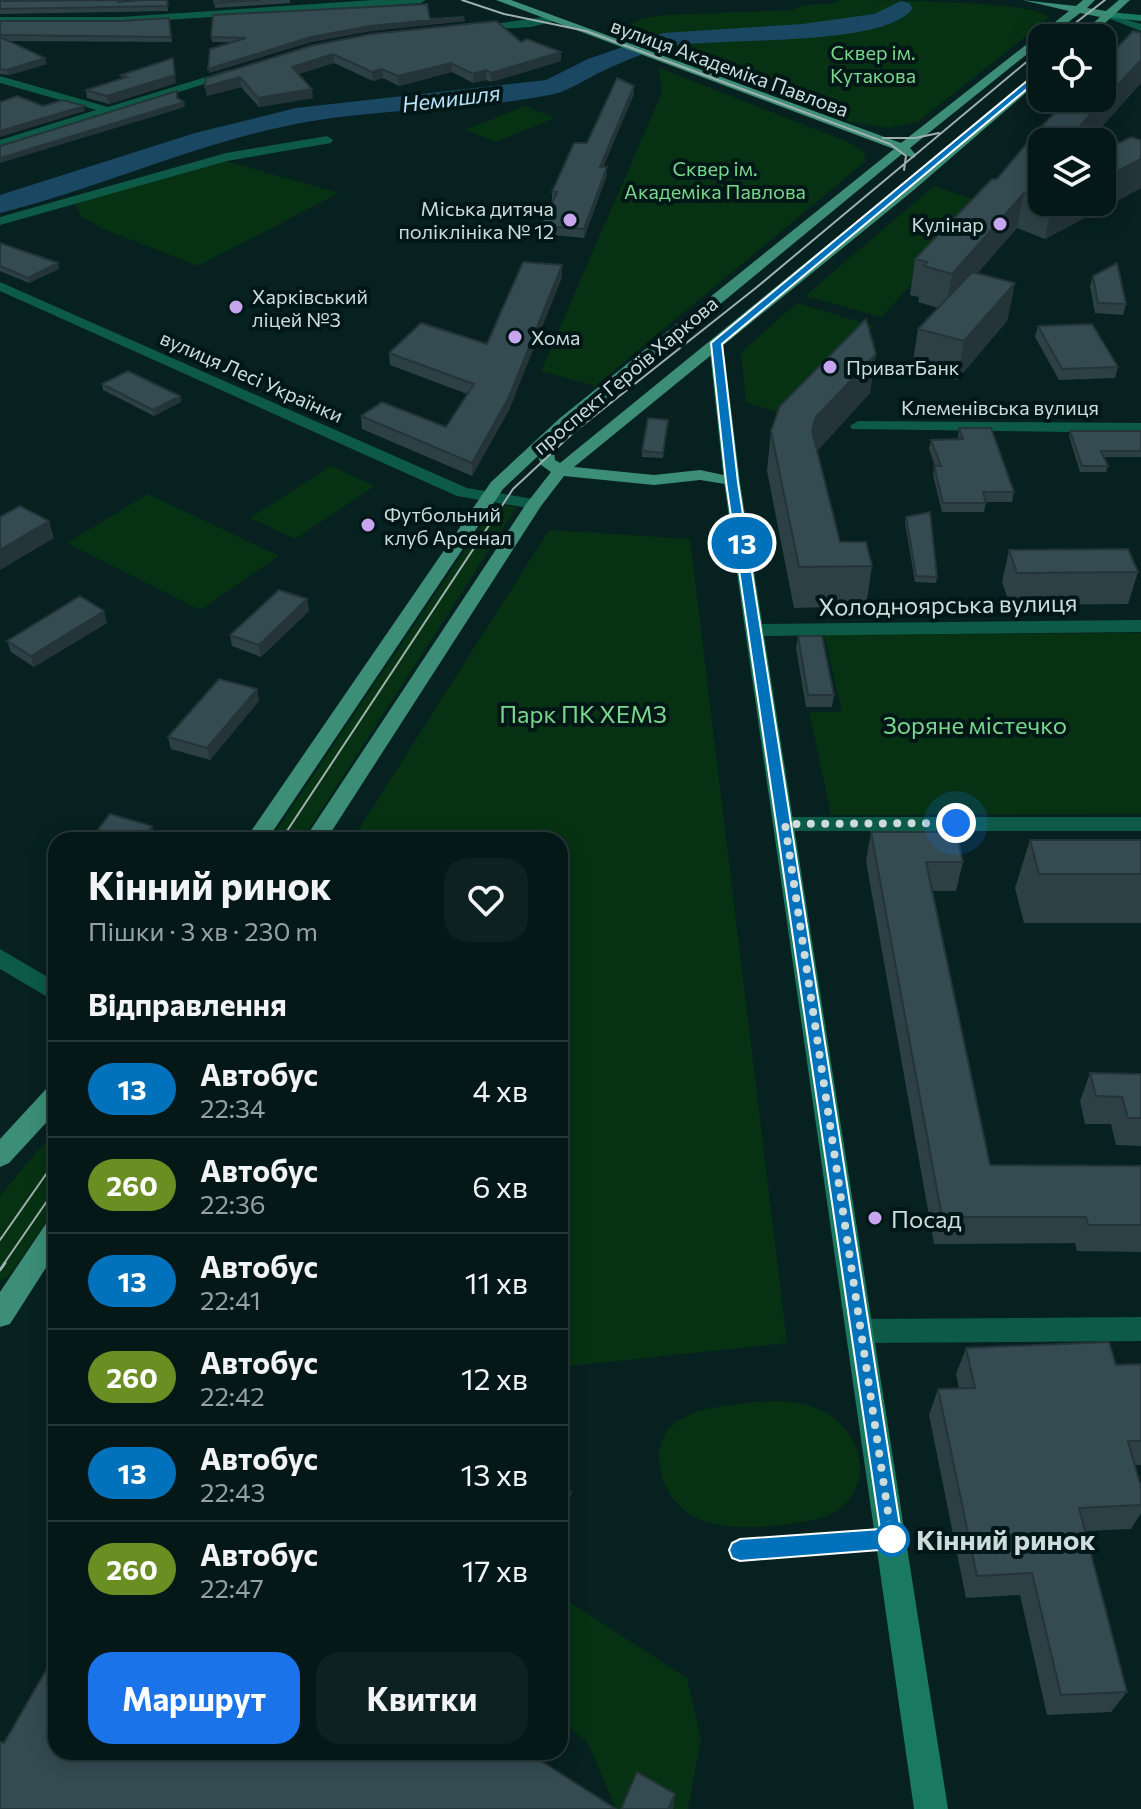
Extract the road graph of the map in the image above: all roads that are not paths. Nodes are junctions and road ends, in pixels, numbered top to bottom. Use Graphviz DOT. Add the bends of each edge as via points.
graph roads {
  1 [pos="421,0"];
  2 [pos="501,0"];
  3 [pos="1027,0"];
  4 [pos="1123,2"];
  5 [pos="1082,4"];
  6 [pos="1141,7"];
  7 [pos="1109,15"];
  8 [pos="1141,18"];
  9 [pos="551,19"];
  10 [pos="0,20"];
  11 [pos="1099,24"];
  12 [pos="1141,28"];
  13 [pos="460,30"];
  14 [pos="239,70"];
  15 [pos="0,79"];
  16 [pos="1028,85"];
  17 [pos="107,110"];
  18 [pos="327,140"];
  19 [pos="0,144"];
  20 [pos="903,148"];
  21 [pos="910,186"];
  22 [pos="0,221"];
  23 [pos="0,286"];
  24 [pos="21,295"];
  25 [pos="720,297"];
  26 [pos="0,305"];
  27 [pos="716,343"];
  28 [pos="858,426"];
  29 [pos="1141,428"];
  30 [pos="545,440"];
  31 [pos="560,471"];
  32 [pos="732,482"];
  33 [pos="489,497"];
  34 [pos="534,504"];
  35 [pos="1141,626"];
  36 [pos="755,630"];
  37 [pos="785,824"];
  38 [pos="1141,824"];
  39 [pos="261,832"];
  40 [pos="320,832"];
  41 [pos="0,958"];
  42 [pos="48,988"];
  43 [pos="48,1104"];
  44 [pos="0,1156"];
  45 [pos="48,1242"];
  46 [pos="0,1315"];
  47 [pos="1141,1329"];
  48 [pos="860,1331"];
  49 [pos="931,1809"];
  1 -- 10 [label="street" via="121,20"];
  2 -- 9 [label="main road, вулиця Академіка Павлова"];
  3 -- 5 [label="main road"];
  4 -- 5 [label="main road"];
  4 -- 6 [label="main road"];
  4 -- 7 [label="main road"];
  5 -- 7 [label="main road"];
  5 -- 20 [label="main road, проспект Героїв Харкова"];
  7 -- 8 [label="main road"];
  7 -- 11 [label="main road"];
  7 -- 12 [label="street"];
  9 -- 13 [label="street" via="527,27 503,23"];
  9 -- 20 [label="main road, вулиця Академіка Павлова"];
  14 -- 17 [label="street"];
  15 -- 17 [label="street"];
  16 -- 21 [label="main road, проспект Героїв Харкова"];
  17 -- 19 [label="street"];
  18 -- 22 [label="street" via="226,157"];
  20 -- 21 [label="main road" via="914,163"];
  20 -- 25 [label="main road, проспект Героїв Харкова"];
  21 -- 27 [label="main road, проспект Героїв Харкова"];
  23 -- 24 [label="street, вулиця Лесі Українки"];
  24 -- 26 [label="street"];
  24 -- 33 [label="street, вулиця Лесі Українки" via="463,492"];
  25 -- 27 [label="main road"];
  25 -- 30 [label="main road, проспект Героїв Харкова"];
  27 -- 31 [label="main road, проспект Героїв Харкова"];
  27 -- 32 [label="main road"];
  28 -- 29 [label="street, Клеменівська вулиця"];
  30 -- 31 [label="main road" via="547,462"];
  30 -- 33 [label="main road, проспект Героїв Харкова"];
  31 -- 32 [label="main road" via="654,480 700,475"];
  31 -- 34 [label="main road, проспект Героїв Харкова"];
  32 -- 36 [label="main road"];
  33 -- 34 [label="street, вулиця Лесі Українки"];
  33 -- 39 [label="main road, проспект Героїв Харкова"];
  34 -- 40 [label="main road, проспект Героїв Харкова"];
  35 -- 36 [label="street, Холодноярська вулиця"];
  36 -- 37 [label="main road"];
  37 -- 38 [label="street"];
  37 -- 48 [label="main road"];
  41 -- 42 [label="street"];
  43 -- 44 [label="main road"];
  45 -- 46 [label="main road"];
  47 -- 48 [label="street"];
  48 -- 49 [label="main road"];
}
